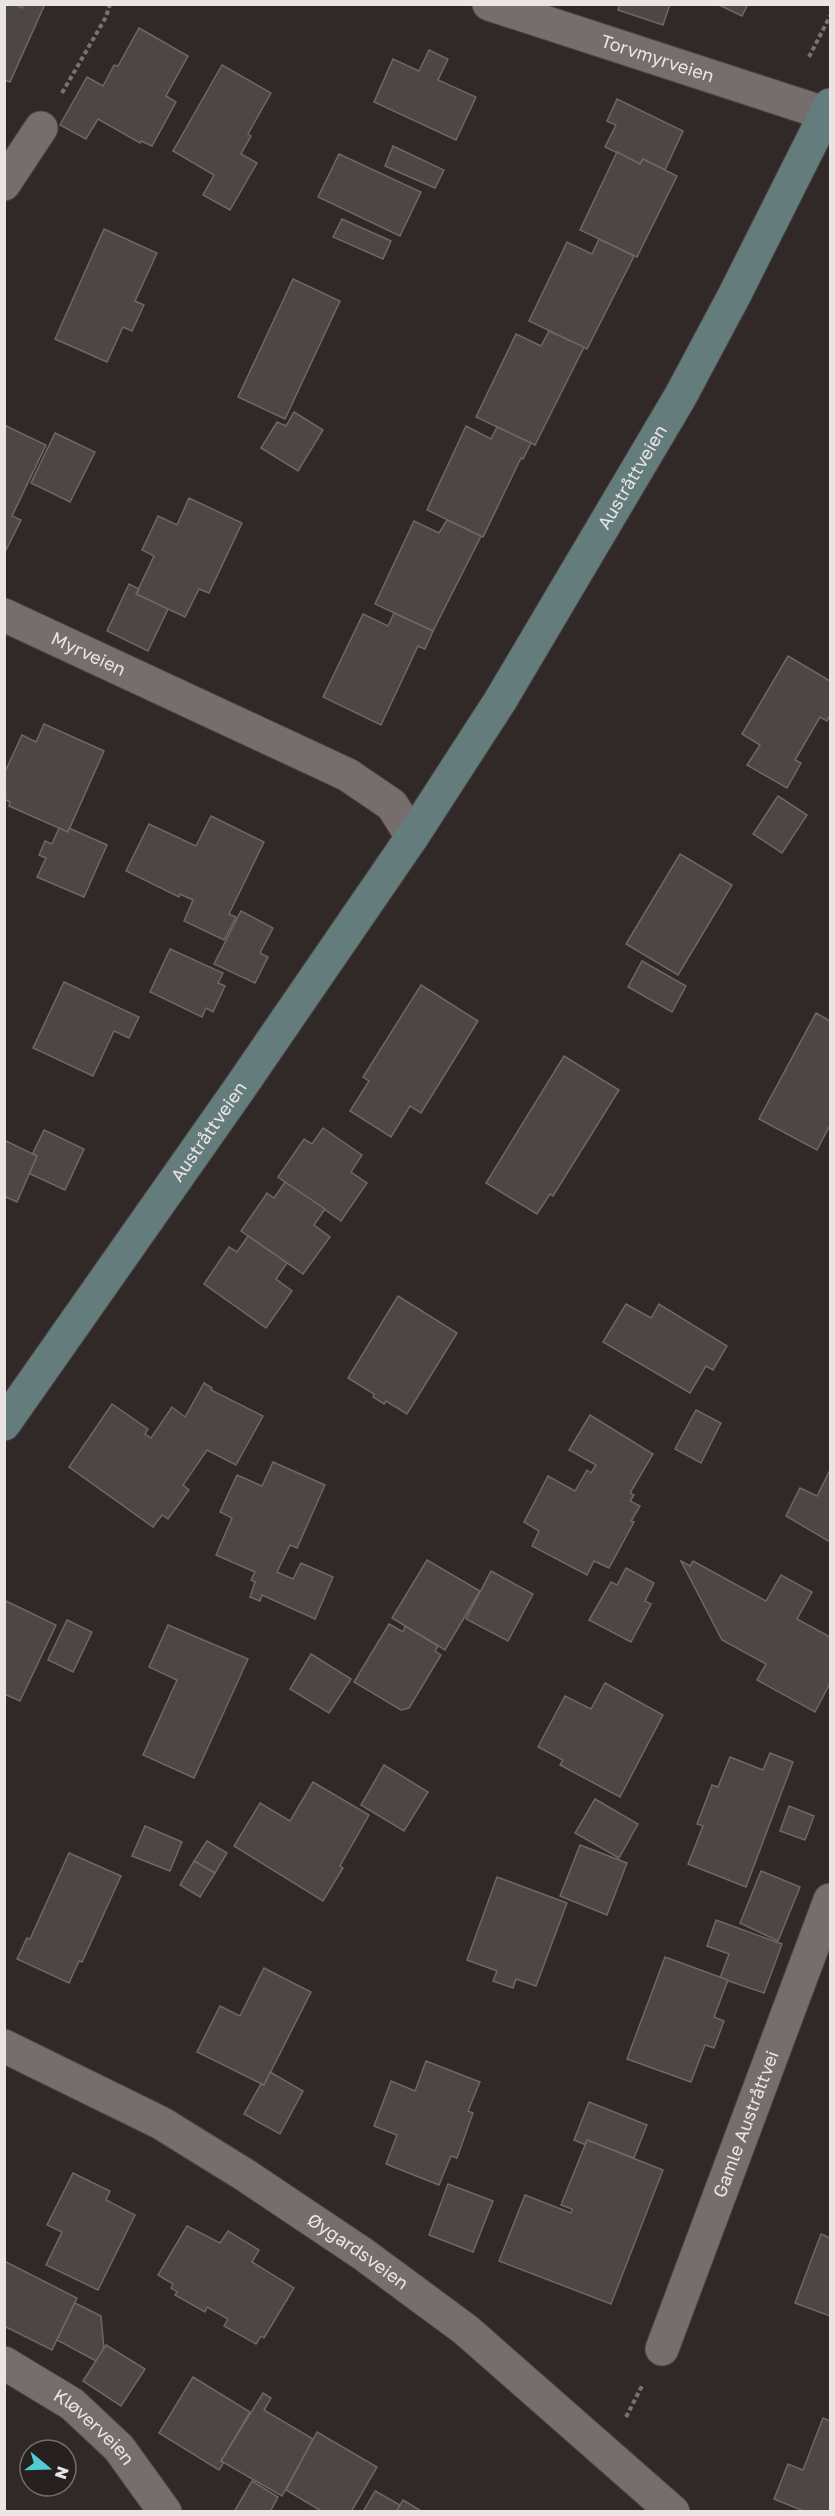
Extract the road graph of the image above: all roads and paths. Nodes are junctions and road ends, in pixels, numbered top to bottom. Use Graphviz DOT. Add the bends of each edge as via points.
graph roads {
  1 [pos="110,4"];
  2 [pos="489,4"];
  3 [pos="831,16"];
  4 [pos="809,57"];
  5 [pos="829,109"];
  6 [pos="42,128"];
  7 [pos="4,184"];
  8 [pos="4,615"];
  9 [pos="412,837"];
  10 [pos="4,1424"];
  11 [pos="831,1900"];
  12 [pos="4,2046"];
  13 [pos="662,2349"];
  14 [pos="4,2362"];
  15 [pos="602,2450"];
  16 [pos="165,2511"];
  17 [pos="673,2511"];
  1 -- 6 [label="path"];
  2 -- 5 [label="street, Torvmyrveien"];
  3 -- 4 [label="path"];
  5 -- 9 [label="main road, Austråttveien" via="656,438 500,701"];
  6 -- 7 [label="street"];
  8 -- 9 [label="street, Myrveien" via="348,775 392,805"];
  9 -- 10 [label="main road, Austråttveien"];
  11 -- 13 [label="street, Gamle Austråttvei"];
  12 -- 15 [label="street, Øygardsveien" via="161,2123 363,2253 466,2330"];
  13 -- 15 [label="path" via="622,2424"];
  14 -- 16 [label="street, Kløverveien" via="80,2411 119,2448"];
  15 -- 17 [label="street, Øygardsveien"];
}
